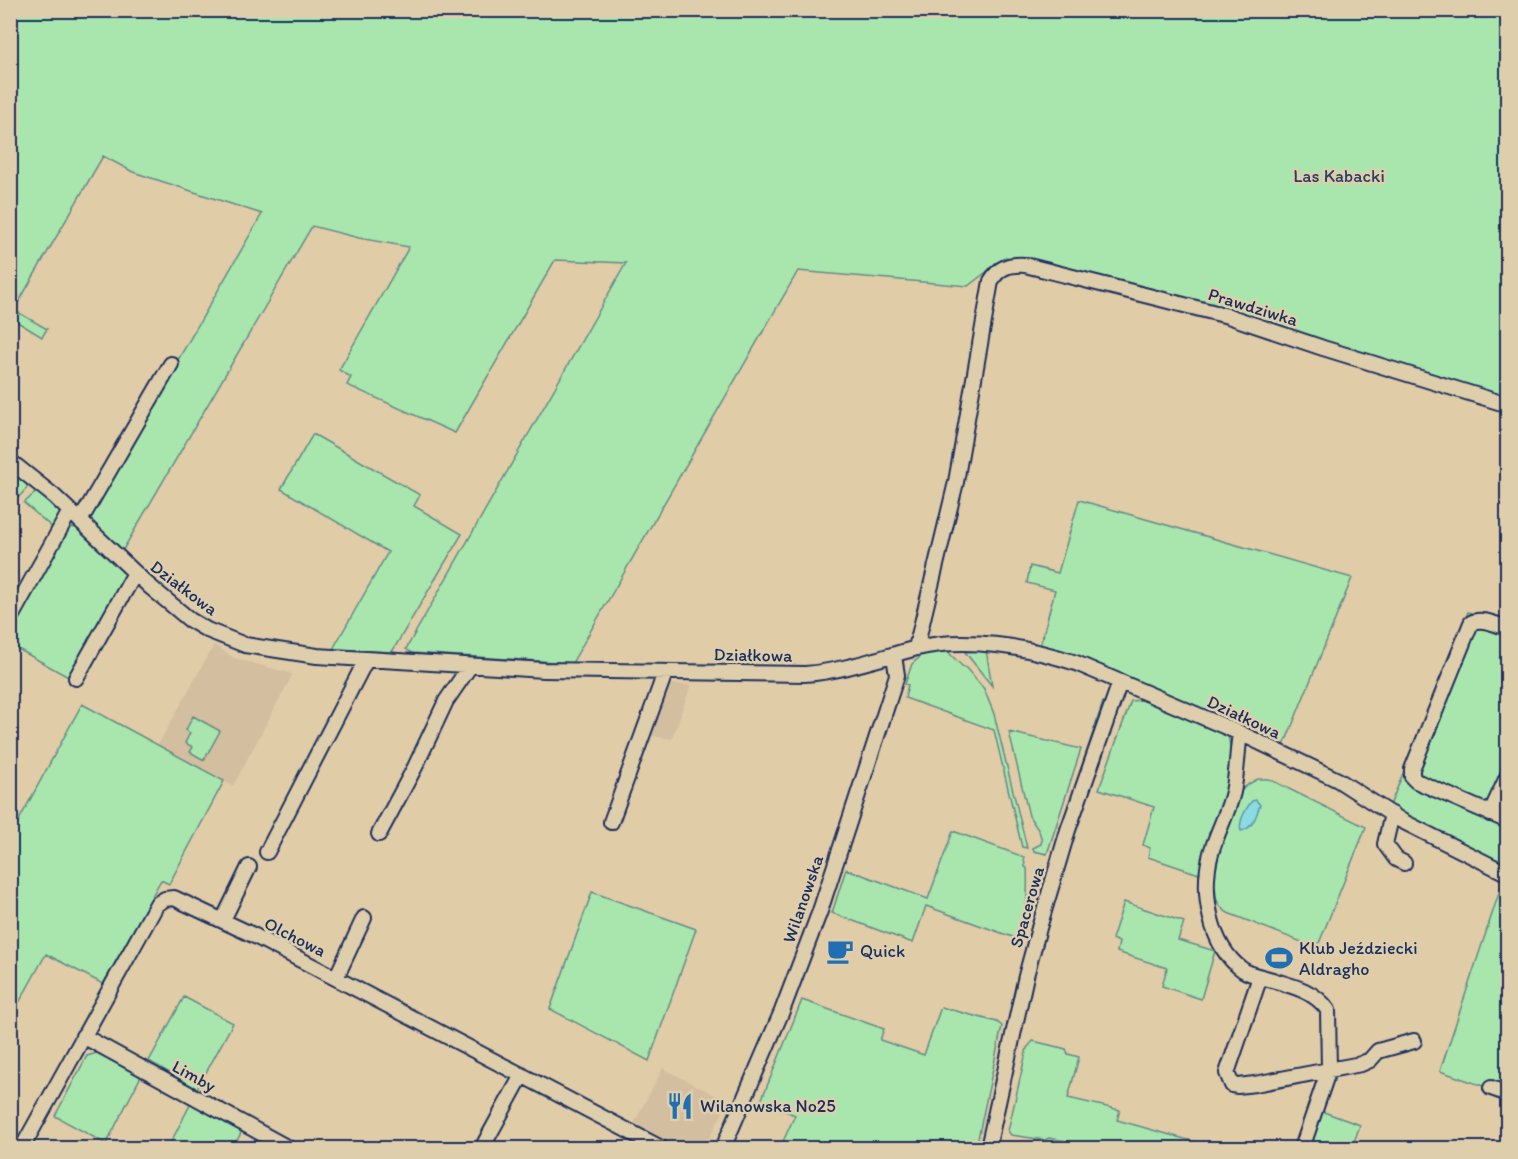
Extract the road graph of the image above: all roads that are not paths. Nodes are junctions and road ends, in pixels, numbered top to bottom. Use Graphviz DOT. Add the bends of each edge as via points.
graph roads {
  1 [pos="171,364"];
  2 [pos="1508,405"];
  3 [pos="10,461"];
  4 [pos="75,516"];
  5 [pos="135,573"];
  6 [pos="10,619"];
  7 [pos="1508,628"];
  8 [pos="916,648"];
  9 [pos="894,656"];
  10 [pos="366,660"];
  11 [pos="470,666"];
  12 [pos="665,673"];
  13 [pos="76,678"];
  14 [pos="1120,682"];
  15 [pos="1240,733"];
  16 [pos="1508,775"];
  17 [pos="1392,814"];
  18 [pos="1490,814"];
  19 [pos="1508,821"];
  20 [pos="611,822"];
  21 [pos="379,834"];
  22 [pos="267,852"];
  23 [pos="1404,863"];
  24 [pos="249,867"];
  25 [pos="1508,874"];
  26 [pos="364,918"];
  27 [pos="223,920"];
  28 [pos="1260,976"];
  29 [pos="336,978"];
  30 [pos="83,1036"];
  31 [pos="1414,1041"];
  32 [pos="1329,1068"];
  33 [pos="522,1076"];
  34 [pos="1491,1088"];
  35 [pos="1508,1094"];
  36 [pos="22,1149"];
  37 [pos="288,1149"];
  38 [pos="482,1149"];
  39 [pos="662,1149"];
  40 [pos="723,1149"];
  41 [pos="988,1149"];
  42 [pos="1302,1149"];
  1 -- 4 [label="street"];
  2 -- 8 [label="street, Prawdziwka" via="1228,316 1025,265 1007,266 995,273 991,281 956,482"];
  3 -- 4 [label="street, Działkowa"];
  4 -- 5 [label="street, Działkowa"];
  4 -- 6 [label="street"];
  5 -- 10 [label="street, Działkowa" via="190,620 245,645 317,657"];
  5 -- 13 [label="street"];
  7 -- 18 [label="street" via="1482,620 1471,623 1412,769 1416,781"];
  8 -- 9 [label="street, Działkowa"];
  8 -- 14 [label="street, Działkowa" via="971,643 1024,650 1067,660"];
  9 -- 12 [label="street, Działkowa" via="843,670 805,674"];
  9 -- 40 [label="street, Wilanowska" via="897,675 820,911"];
  10 -- 11 [label="street, Działkowa"];
  10 -- 22 [label="street"];
  11 -- 12 [label="street, Działkowa"];
  11 -- 21 [label="street" via="446,701"];
  12 -- 20 [label="street"];
  14 -- 15 [label="street, Działkowa"];
  14 -- 41 [label="street, Spacerowa" via="1068,830 1039,928"];
  15 -- 17 [label="street, Działkowa" via="1338,780"];
  15 -- 28 [label="street" via="1233,792 1211,853 1207,890 1216,934 1227,954 1244,971"];
  16 -- 18 [label="street"];
  17 -- 23 [label="street" via="1385,844"];
  17 -- 25 [label="street, Działkowa"];
  18 -- 19 [label="street"];
  24 -- 27 [label="street"];
  26 -- 29 [label="street"];
  27 -- 29 [label="street, Olchowa"];
  27 -- 30 [label="street, Olchowa" via="178,898 157,904"];
  28 -- 32 [label="street" via="1311,993 1324,1004 1328,1010"];
  28 -- 32 [label="street" via="1227,1073 1232,1085"];
  29 -- 33 [label="street, Olchowa"];
  30 -- 36 [label="street, Olchowa"];
  30 -- 37 [label="street, Limby"];
  31 -- 32 [label="street" via="1377,1051 1361,1064"];
  32 -- 42 [label="street"];
  33 -- 38 [label="street"];
  33 -- 39 [label="street, Olchowa"];
  34 -- 35 [label="street"];
}
